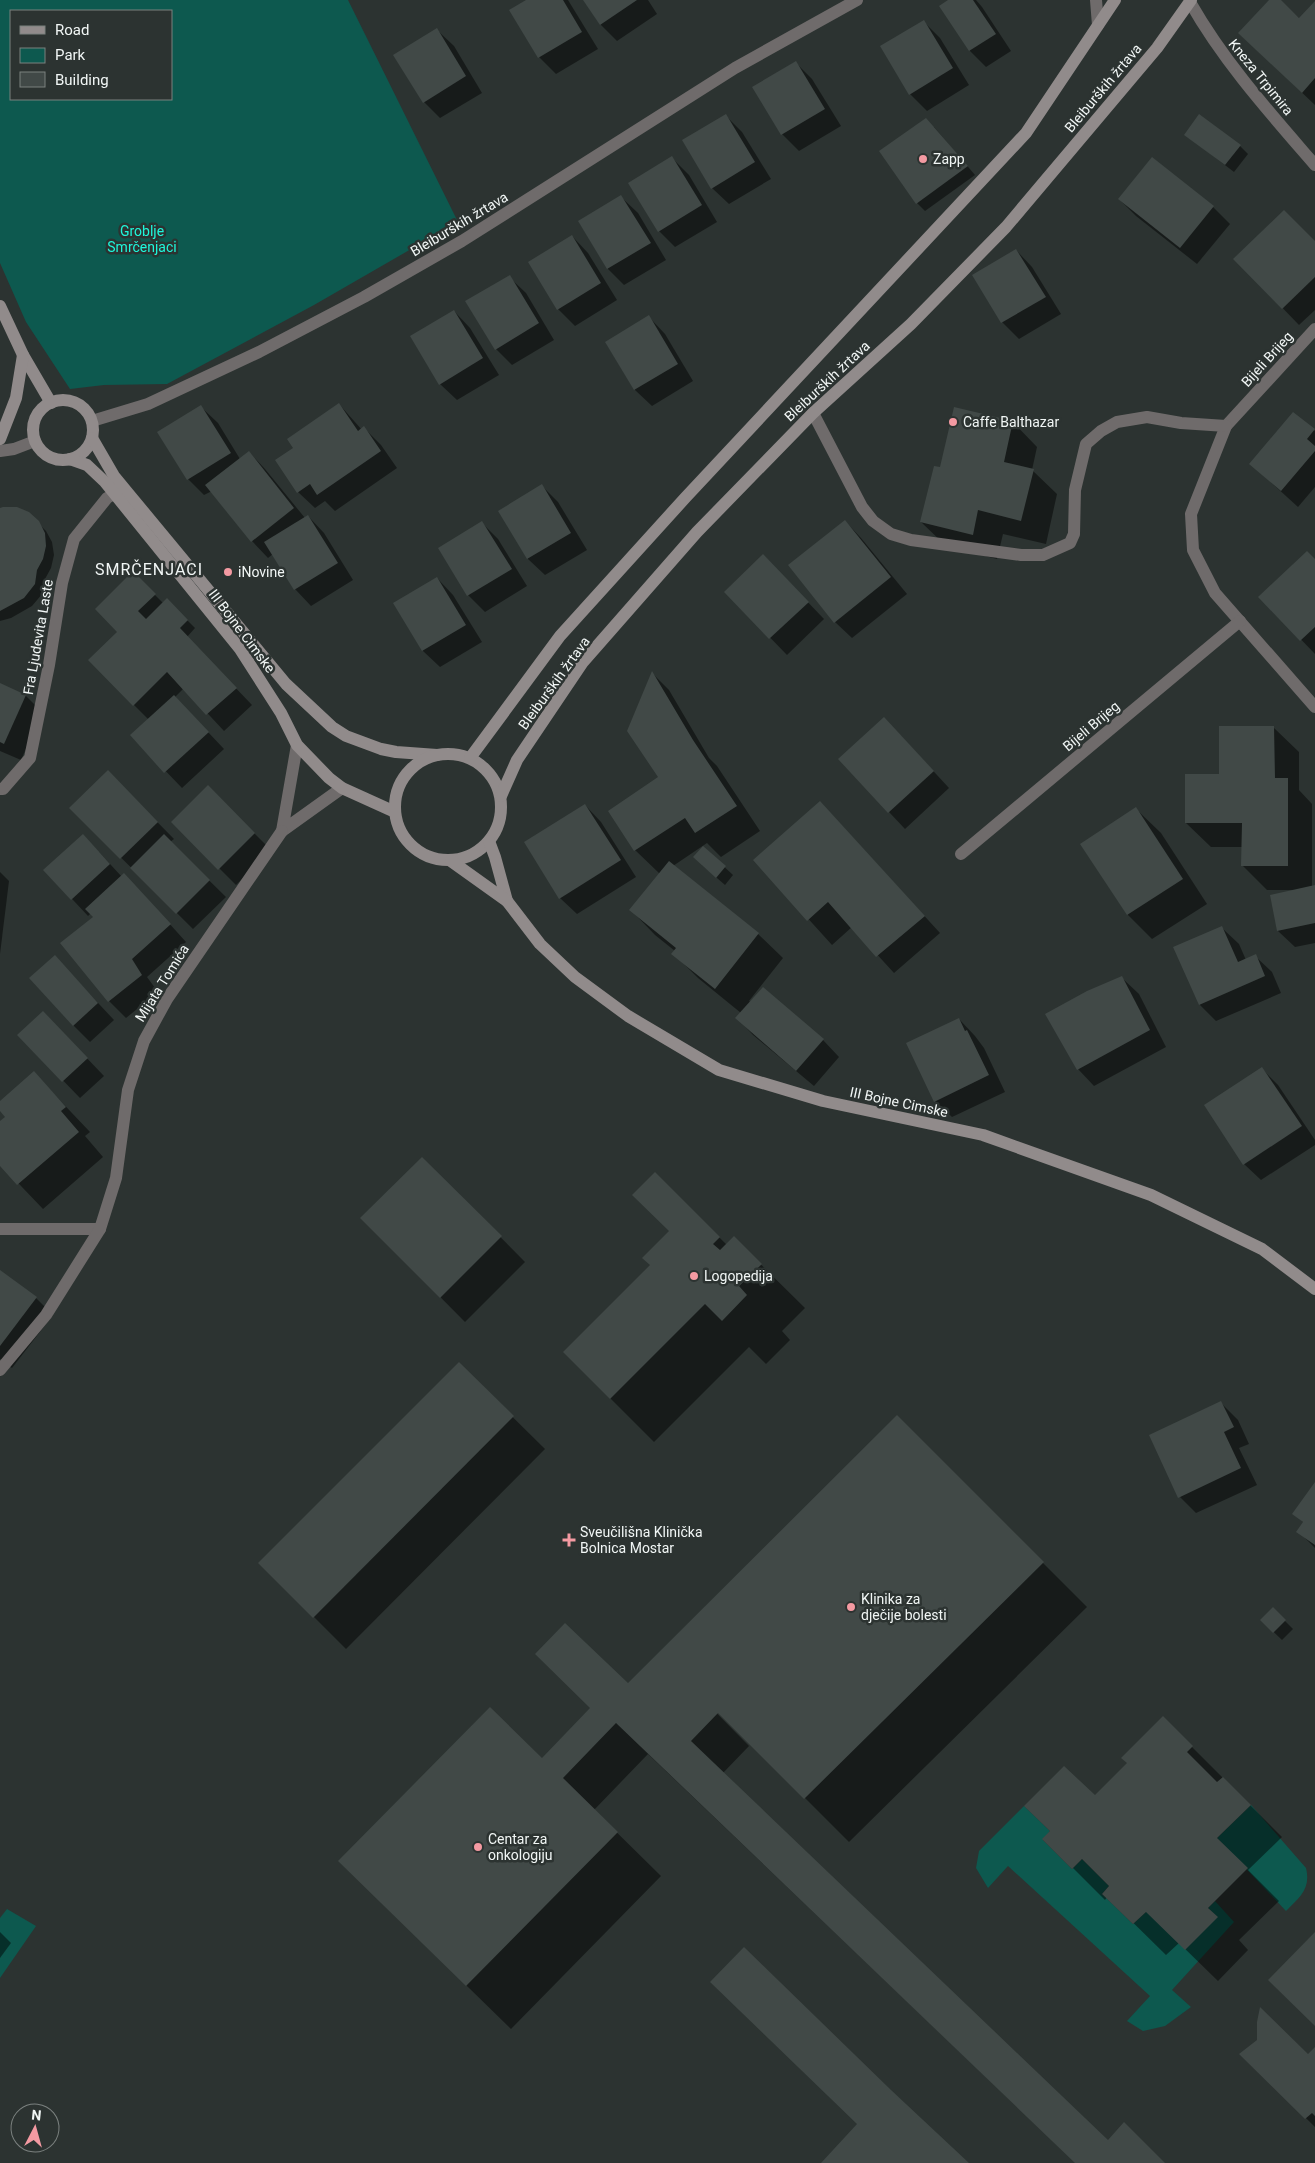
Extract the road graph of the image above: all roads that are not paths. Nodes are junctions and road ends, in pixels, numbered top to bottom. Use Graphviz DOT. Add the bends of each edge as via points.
graph roads {
  1 [pos="1096,0"];
  2 [pos="1115,0"];
  3 [pos="852,1"];
  4 [pos="1191,1"];
  5 [pos="1098,25"];
  6 [pos="1315,165"];
  7 [pos="0,306"];
  8 [pos="1315,328"];
  9 [pos="23,356"];
  10 [pos="51,403"];
  11 [pos="813,413"];
  12 [pos="92,421"];
  13 [pos="1226,426"];
  14 [pos="92,438"];
  15 [pos="0,439"];
  16 [pos="35,441"];
  17 [pos="0,451"];
  18 [pos="70,459"];
  19 [pos="114,493"];
  20 [pos="1240,622"];
  21 [pos="1315,707"];
  22 [pos="297,745"];
  23 [pos="437,755"];
  24 [pos="470,758"];
  25 [pos="342,788"];
  26 [pos="0,789"];
  27 [pos="501,796"];
  28 [pos="395,812"];
  29 [pos="282,831"];
  30 [pos="488,841"];
  31 [pos="960,854"];
  32 [pos="452,861"];
  33 [pos="507,901"];
  34 [pos="0,1228"];
  35 [pos="100,1229"];
  36 [pos="1315,1289"];
  37 [pos="0,1370"];
  1 -- 5 [label="street"];
  2 -- 5 [label="street, Bleiburških žrtava"];
  3 -- 12 [label="street, Bleiburških žrtava" via="735,68 462,241 364,297 259,352 148,404"];
  4 -- 6 [label="street, Kneza Trpimira" via="1208,34"];
  4 -- 11 [label="street, Bleiburških žrtava" via="1157,48 1006,227 911,324"];
  5 -- 24 [label="street, Bleiburških žrtava" via="1026,133 560,636"];
  7 -- 9 [label="street"];
  8 -- 13 [label="street, Bijeli Brijeg"];
  9 -- 10 [label="street"];
  9 -- 15 [label="street" via="16,398"];
  10 -- 12 [label="street" via="71,402 87,412"];
  10 -- 16 [label="street" via="44,407 34,423"];
  11 -- 13 [label="street" via="873,522 891,534 911,540 1021,555 1043,555 1070,543 1074,534 1075,490 1086,444 1101,431 1117,422 1147,417"];
  11 -- 27 [label="street, Bleiburških žrtava" via="697,532 583,662 517,760"];
  12 -- 14 [label="street"];
  13 -- 20 [label="street, Bijeli Brijeg" via="1191,514 1193,550 1215,593"];
  14 -- 18 [label="street" via="85,451"];
  14 -- 23 [label="street, III Bojne Cimske" via="123,488 286,684 332,727 346,736 396,752"];
  16 -- 17 [label="street"];
  16 -- 18 [label="street" via="53,459"];
  18 -- 19 [label="street, III Bojne Cimske" via="87,465"];
  19 -- 22 [label="street, III Bojne Cimske" via="240,649 281,712"];
  19 -- 26 [label="street, Fra Ljudevita Laste" via="74,539 62,583 50,665 30,758"];
  20 -- 21 [label="street, Bijeli Brijeg"];
  20 -- 31 [label="street, Bijeli Brijeg"];
  22 -- 25 [label="street, III Bojne Cimske"];
  22 -- 29 [label="street, Mijata Tomića"];
  23 -- 24 [label="street"];
  23 -- 28 [label="street" via="410,769 396,796"];
  24 -- 27 [label="street" via="484,767"];
  25 -- 28 [label="street, III Bojne Cimske"];
  25 -- 29 [label="street, Mijata Tomića"];
  27 -- 30 [label="street" via="502,815 496,832"];
  28 -- 32 [label="street" via="404,837 417,851 433,859"];
  29 -- 35 [label="street, Mijata Tomića" via="167,999 144,1041 128,1090 116,1178"];
  30 -- 32 [label="street" via="469,857"];
  30 -- 33 [label="street, III Bojne Cimske"];
  32 -- 33 [label="street, III Bojne Cimske"];
  33 -- 36 [label="street, III Bojne Cimske" via="540,944 575,977 628,1016 718,1070 823,1101 983,1135 1151,1195 1262,1249"];
  34 -- 35 [label="street"];
  35 -- 37 [label="street, Mijata Tomića" via="46,1315"];
}
